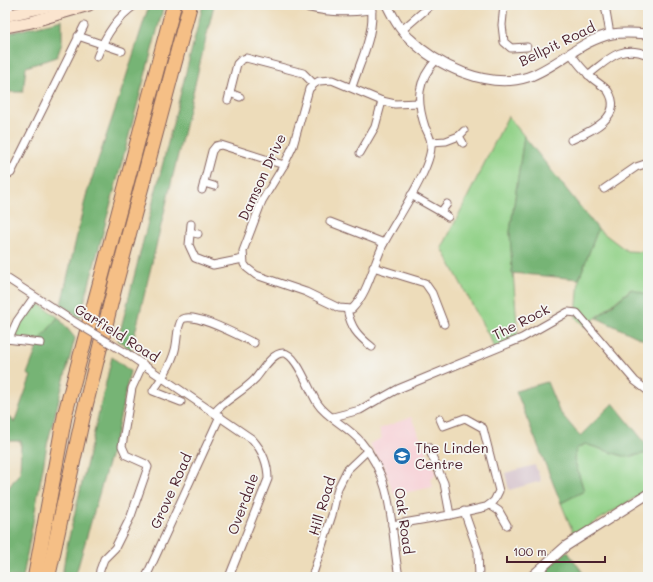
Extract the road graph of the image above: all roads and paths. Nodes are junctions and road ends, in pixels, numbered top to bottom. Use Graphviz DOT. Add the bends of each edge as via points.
graph roads {
  1 [pos="19,5"];
  2 [pos="54,5"];
  3 [pos="82,5"];
  4 [pos="88,5"];
  5 [pos="135,5"];
  6 [pos="174,5"];
  7 [pos="190,5"];
  8 [pos="298,5"];
  9 [pos="387,5"];
  10 [pos="430,5"];
  11 [pos="504,5"];
  12 [pos="605,5"];
  13 [pos="372,8"];
  14 [pos="32,10"];
  15 [pos="8,12"];
  16 [pos="84,26"];
  17 [pos="5,27"];
  18 [pos="402,30"];
  19 [pos="610,34"];
  20 [pos="648,34"];
  21 [pos="78,36"];
  22 [pos="102,44"];
  23 [pos="527,47"];
  24 [pos="122,51"];
  25 [pos="571,54"];
  26 [pos="648,55"];
  27 [pos="97,57"];
  28 [pos="437,59"];
  29 [pos="588,75"];
  30 [pos="314,84"];
  31 [pos="352,87"];
  32 [pos="240,97"];
  33 [pos="382,102"];
  34 [pos="419,103"];
  35 [pos="571,140"];
  36 [pos="431,142"];
  37 [pos="463,143"];
  38 [pos="360,153"];
  39 [pos="648,163"];
  40 [pos="284,165"];
  41 [pos="5,176"];
  42 [pos="214,186"];
  43 [pos="604,189"];
  44 [pos="411,195"];
  45 [pos="447,204"];
  46 [pos="440,212"];
  47 [pos="448,217"];
  48 [pos="330,222"];
  49 [pos="191,224"];
  50 [pos="190,232"];
  51 [pos="198,234"];
  52 [pos="384,243"];
  53 [pos="243,258"];
  54 [pos="373,267"];
  55 [pos="5,276"];
  56 [pos="34,297"];
  57 [pos="347,308"];
  58 [pos="444,324"];
  59 [pos="7,339"];
  60 [pos="41,343"];
  61 [pos="254,343"];
  62 [pos="372,347"];
  63 [pos="143,364"];
  64 [pos="162,377"];
  65 [pos="648,391"];
  66 [pos="181,402"];
  67 [pos="217,414"];
  68 [pos="333,417"];
  69 [pos="440,419"];
  70 [pos="428,447"];
  71 [pos="368,450"];
  72 [pos="648,494"];
  73 [pos="490,505"];
  74 [pos="464,511"];
  75 [pos="450,515"];
  76 [pos="392,525"];
  77 [pos="507,525"];
  78 [pos="35,577"];
  79 [pos="48,577"];
  80 [pos="99,577"];
  81 [pos="146,577"];
  82 [pos="229,577"];
  83 [pos="312,577"];
  84 [pos="399,577"];
  85 [pos="479,577"];
  86 [pos="531,577"];
  1 -- 14 [label="street"];
  2 -- 14 [label="main road"];
  3 -- 15 [label="main road" via="17,21 11,19"];
  4 -- 17 [label="main road"];
  5 -- 22 [label="street" via="122,14"];
  6 -- 78 [label="highway" via="65,414"];
  7 -- 79 [label="highway" via="115,286"];
  8 -- 13 [label="street" via="341,13"];
  9 -- 18 [label="street, Bellpit Road"];
  10 -- 18 [label="street"];
  11 -- 23 [label="street" via="504,42 511,48"];
  12 -- 19 [label="street"];
  13 -- 31 [label="street" via="370,33"];
  14 -- 15 [label="main road"];
  16 -- 21 [label="street"];
  18 -- 28 [label="street, Bellpit Road"];
  19 -- 20 [label="street, Bellpit Road"];
  19 -- 25 [label="street, Bellpit Road" via="584,45"];
  21 -- 22 [label="street"];
  21 -- 41 [label="street" via="12,173"];
  22 -- 24 [label="street"];
  22 -- 27 [label="street"];
  25 -- 28 [label="street, Bellpit Road" via="527,77 503,80 472,76"];
  25 -- 29 [label="street"];
  26 -- 29 [label="street" via="624,50"];
  28 -- 34 [label="street" via="427,70"];
  29 -- 35 [label="street" via="608,91 612,103 610,115 598,128"];
  30 -- 31 [label="street" via="332,80"];
  30 -- 32 [label="street" via="303,73 246,58 238,64 229,97"];
  30 -- 40 [label="street, Damson Drive" via="310,89 293,146"];
  31 -- 33 [label="street"];
  33 -- 34 [label="street"];
  33 -- 38 [label="street" via="375,127"];
  34 -- 36 [label="street"];
  36 -- 37 [label="street" via="446,141 462,133"];
  36 -- 44 [label="street" via="427,163"];
  39 -- 43 [label="street" via="636,167"];
  40 -- 42 [label="street" via="221,145 216,146 212,151 203,187"];
  40 -- 53 [label="street, Damson Drive" via="262,201"];
  44 -- 46 [label="street"];
  44 -- 52 [label="street"];
  45 -- 46 [label="street"];
  46 -- 47 [label="street"];
  48 -- 52 [label="street"];
  49 -- 50 [label="street"];
  50 -- 51 [label="street"];
  50 -- 53 [label="street" via="189,246 195,258 213,265"];
  52 -- 54 [label="street"];
  53 -- 57 [label="street" via="247,268 256,274 306,292 339,308"];
  54 -- 57 [label="street" via="364,293 352,309"];
  54 -- 58 [label="street" via="424,283 432,293"];
  55 -- 56 [label="street, Garfield Road"];
  56 -- 59 [label="street"];
  56 -- 63 [label="street, Garfield Road, bridge"];
  57 -- 62 [label="street" via="350,322 358,336"];
  59 -- 60 [label="street"];
  61 -- 64 [label="street" via="199,319 184,318 178,327 173,356"];
  63 -- 64 [label="street, Garfield Road"];
  63 -- 80 [label="street" via="132,388 122,446 126,454 148,467 131,516 115,548 104,559"];
  64 -- 66 [label="street" via="153,391"];
  64 -- 67 [label="street, Garfield Road"];
  65 -- 68 [label="street, The Rock" via="635,381 577,313 572,311 522,338 405,386 360,410"];
  67 -- 68 [label="street, Oak Road" via="274,356 283,353 289,354 294,360 318,404"];
  67 -- 81 [label="street, Grove Road"];
  67 -- 82 [label="street, Overdale" via="252,439 264,456 268,468 268,479"];
  68 -- 71 [label="street, Oak Road" via="353,433"];
  69 -- 73 [label="street" via="443,426 465,418 483,428 499,491"];
  70 -- 75 [label="street" via="444,483"];
  71 -- 76 [label="street, Oak Road" via="382,473"];
  71 -- 83 [label="street, Hill Road" via="347,470 338,488"];
  72 -- 86 [label="street" via="566,546"];
  73 -- 74 [label="street"];
  73 -- 77 [label="street" via="499,511"];
  74 -- 75 [label="street"];
  74 -- 85 [label="street" via="478,551"];
  75 -- 76 [label="street"];
  76 -- 84 [label="street, Oak Road"];
}
